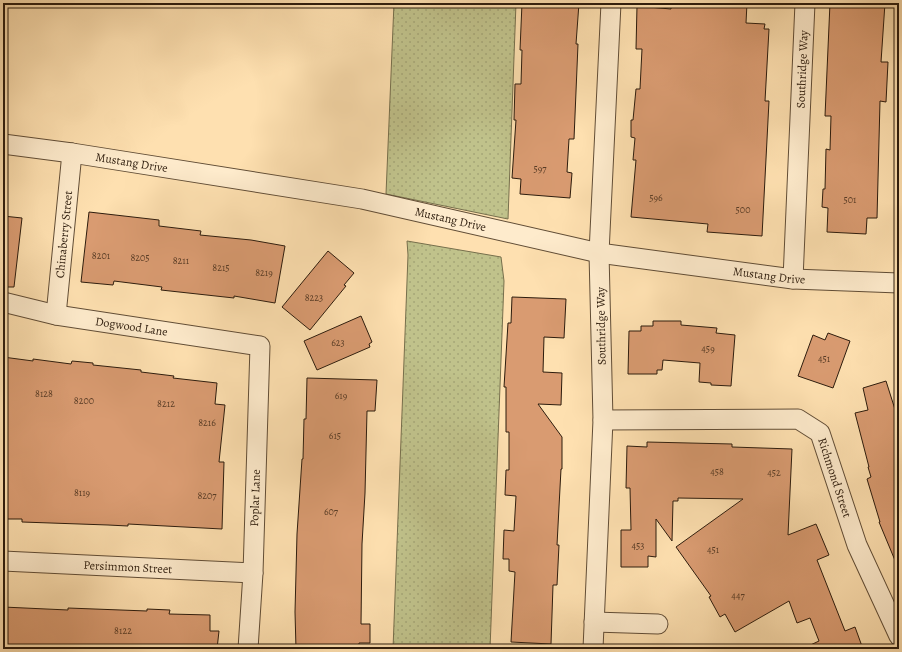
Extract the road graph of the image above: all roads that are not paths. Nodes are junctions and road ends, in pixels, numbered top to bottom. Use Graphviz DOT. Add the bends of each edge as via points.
graph roads {
  1 [pos="611,3"];
  2 [pos="805,3"];
  3 [pos="3,144"];
  4 [pos="72,153"];
  5 [pos="599,253"];
  6 [pos="793,279"];
  7 [pos="899,283"];
  8 [pos="3,302"];
  9 [pos="56,315"];
  10 [pos="260,346"];
  11 [pos="603,420"];
  12 [pos="3,561"];
  13 [pos="253,574"];
  14 [pos="594,622"];
  15 [pos="658,624"];
  16 [pos="899,636"];
  17 [pos="248,649"];
  18 [pos="593,649"];
  1 -- 5 [label="street, Southridge Way"];
  2 -- 6 [label="street, Southridge Way"];
  3 -- 4 [label="street, Mustang Drive"];
  4 -- 5 [label="street, Mustang Drive" via="362,199"];
  4 -- 9 [label="street, Chinaberry Street"];
  5 -- 6 [label="street, Mustang Drive"];
  5 -- 11 [label="street, Southridge Way"];
  6 -- 7 [label="street, Mustang Drive"];
  8 -- 9 [label="street, Dogwood Lane"];
  9 -- 10 [label="street, Dogwood Lane"];
  10 -- 13 [label="street, Poplar Lane"];
  11 -- 14 [label="street, Southridge Way"];
  11 -- 16 [label="street, Richmond Street" via="798,419 820,433 857,545"];
  12 -- 13 [label="street, Persimmon Street"];
  13 -- 17 [label="street, Poplar Lane"];
  14 -- 15 [label="street"];
  14 -- 18 [label="street, Southridge Way"];
}
